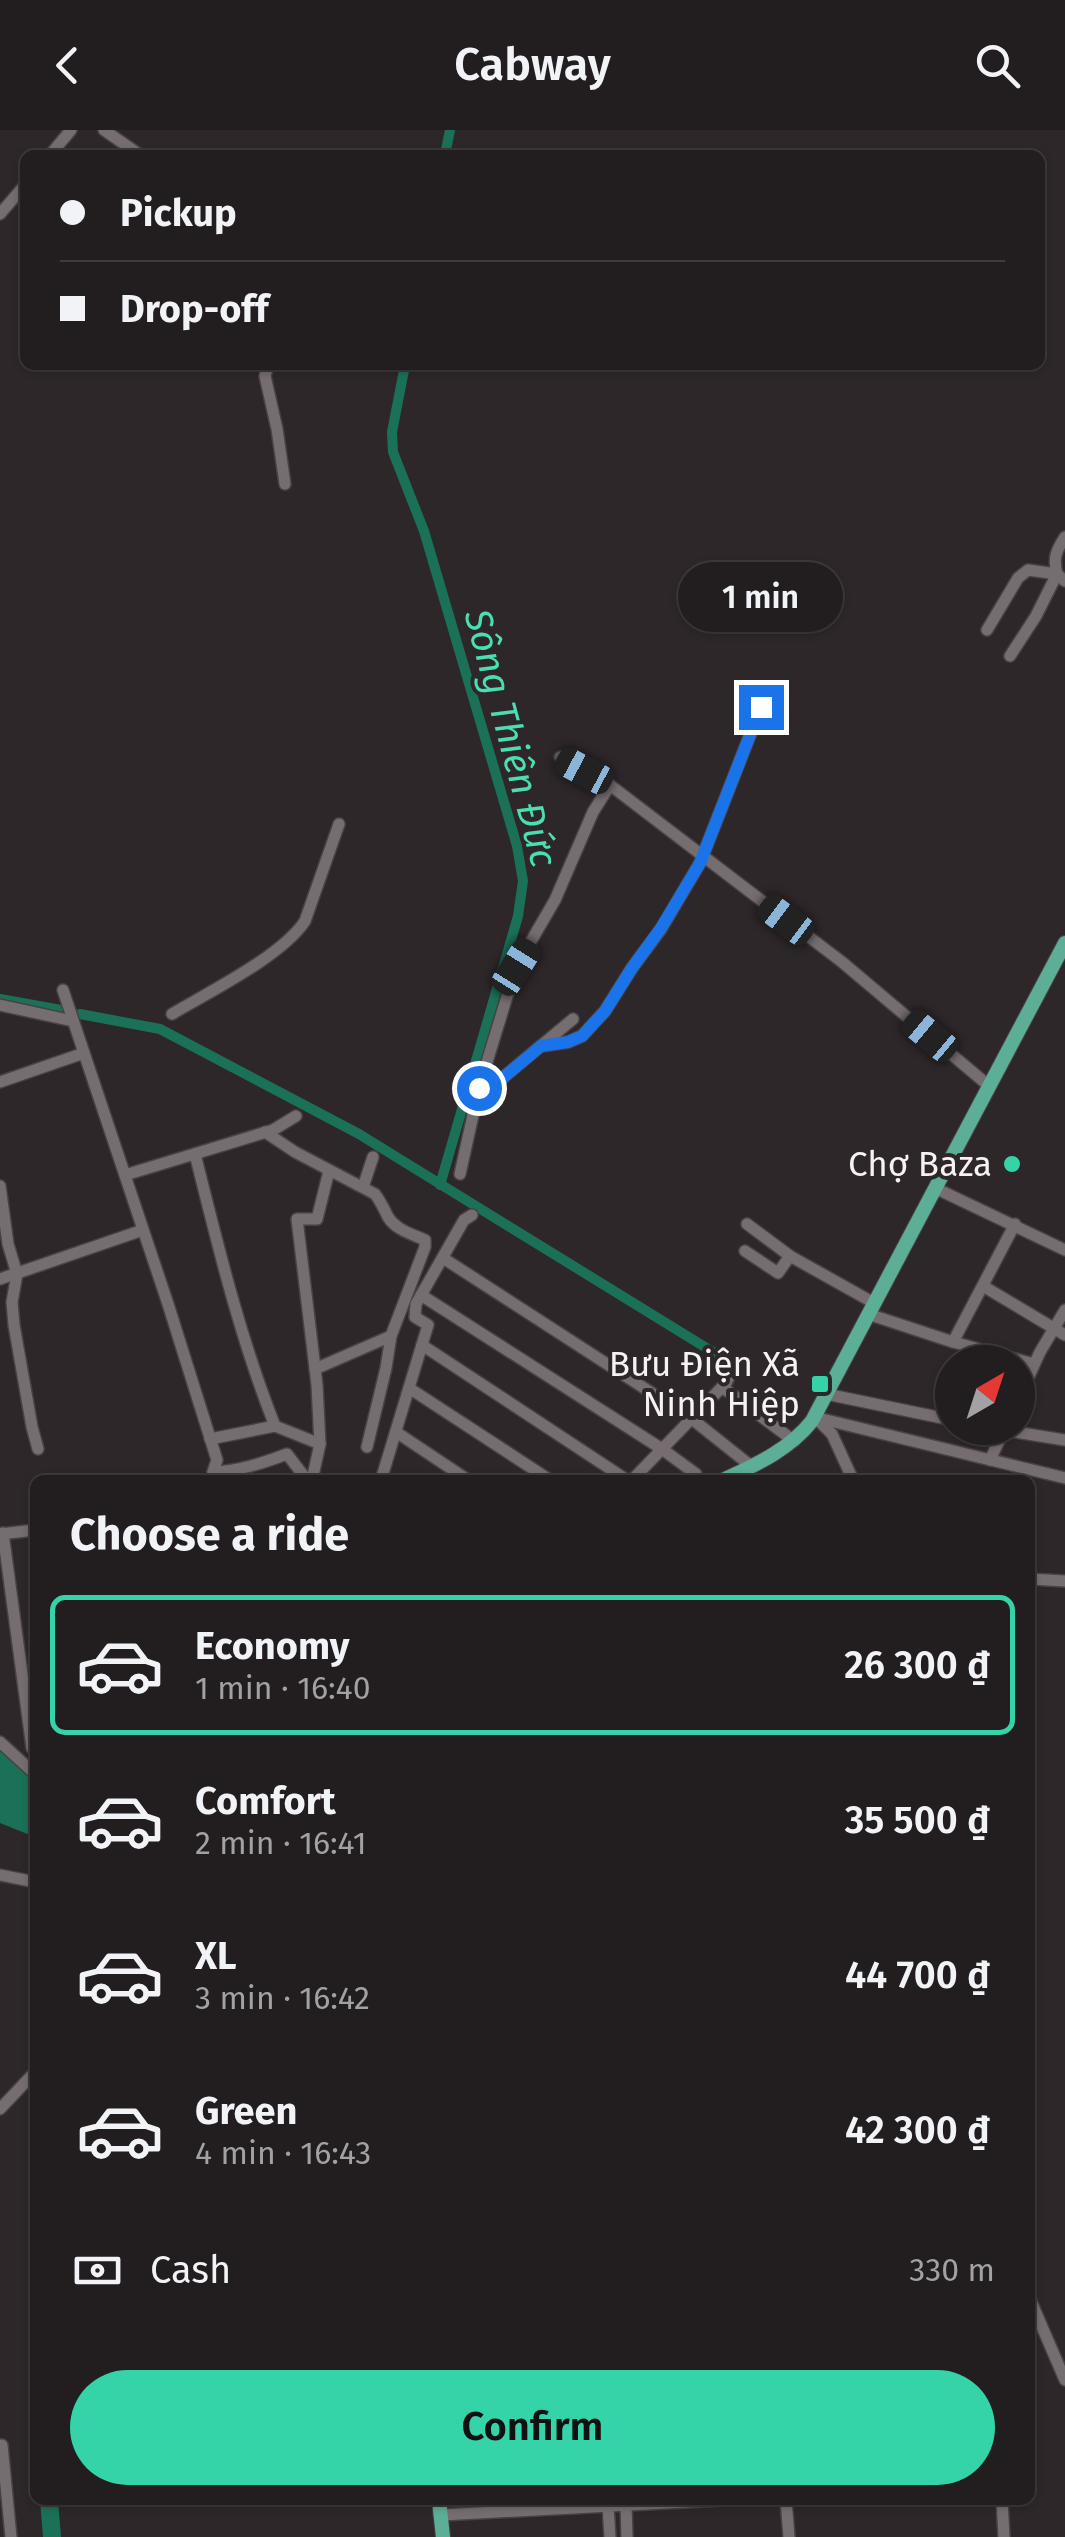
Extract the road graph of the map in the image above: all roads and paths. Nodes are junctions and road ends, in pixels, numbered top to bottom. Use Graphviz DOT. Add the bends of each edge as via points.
graph roads {
  1 [pos="71,130"];
  2 [pos="104,130"];
  3 [pos="54,150"];
  4 [pos="133,150"];
  5 [pos="20,191"];
  6 [pos="0,214"];
  7 [pos="267,370"];
  8 [pos="284,484"];
  9 [pos="1065,537"];
  10 [pos="1061,578"];
  11 [pos="986,630"];
  12 [pos="1010,656"];
  13 [pos="761,707"];
  14 [pos="560,758"];
  15 [pos="610,784"];
  16 [pos="339,824"];
  17 [pos="702,856"];
  18 [pos="1065,943"];
  19 [pos="64,990"];
  20 [pos="0,1005"];
  21 [pos="172,1014"];
  22 [pos="573,1018"];
  23 [pos="73,1021"];
  24 [pos="541,1046"];
  25 [pos="84,1053"];
  26 [pos="0,1082"];
  27 [pos="989,1086"];
  28 [pos="479,1088"];
  29 [pos="296,1116"];
  30 [pos="265,1132"];
  31 [pos="195,1154"];
  32 [pos="373,1157"];
  33 [pos="330,1171"];
  34 [pos="460,1174"];
  35 [pos="125,1175"];
  36 [pos="0,1186"];
  37 [pos="363,1187"];
  38 [pos="935,1188"];
  39 [pos="472,1216"];
  40 [pos="747,1224"];
  41 [pos="1015,1224"];
  42 [pos="143,1230"];
  43 [pos="1065,1250"];
  44 [pos="745,1251"];
  45 [pos="790,1256"];
  46 [pos="443,1258"];
  47 [pos="16,1274"];
  48 [pos="0,1280"];
  49 [pos="983,1286"];
  50 [pos="422,1295"];
  51 [pos="871,1309"];
  52 [pos="1065,1310"];
  53 [pos="1060,1331"];
  54 [pos="391,1336"];
  55 [pos="954,1342"];
  56 [pos="422,1345"];
  57 [pos="965,1345"];
  58 [pos="1035,1363"];
  59 [pos="316,1369"];
  60 [pos="730,1375"];
  61 [pos="722,1387"];
  62 [pos="409,1388"];
  63 [pos="826,1394"];
  64 [pos="935,1416"];
  65 [pos="814,1417"];
  66 [pos="692,1419"];
  67 [pos="275,1426"];
  68 [pos="396,1432"];
  69 [pos="1035,1435"];
  70 [pos="210,1439"];
  71 [pos="1065,1440"];
  72 [pos="794,1441"];
  73 [pos="320,1444"];
  74 [pos="994,1445"];
  75 [pos="367,1447"];
  76 [pos="38,1448"];
  77 [pos="662,1449"];
  78 [pos="990,1460"];
  79 [pos="752,1466"];
  80 [pos="210,1475"];
  81 [pos="214,1475"];
  82 [pos="305,1475"];
  83 [pos="311,1475"];
  84 [pos="386,1475"];
  85 [pos="460,1475"];
  86 [pos="542,1475"];
  87 [pos="621,1475"];
  88 [pos="634,1475"];
  89 [pos="696,1475"];
  90 [pos="733,1475"];
  91 [pos="851,1475"];
  92 [pos="1065,1478"];
  93 [pos="30,1531"];
  94 [pos="2,1534"];
  95 [pos="1035,1579"];
  96 [pos="1065,1582"];
  97 [pos="30,1734"];
  98 [pos="0,1742"];
  99 [pos="30,1769"];
  100 [pos="0,1875"];
  101 [pos="30,1881"];
  102 [pos="30,2077"];
  103 [pos="0,2109"];
  104 [pos="1035,2311"];
  105 [pos="1037,2316"];
  106 [pos="1035,2321"];
  107 [pos="1065,2380"];
  108 [pos="2,2445"];
  109 [pos="626,2505"];
  110 [pos="786,2505"];
  111 [pos="1002,2505"];
  112 [pos="608,2506"];
  113 [pos="440,2508"];
  114 [pos="11,2537"];
  115 [pos="444,2537"];
  116 [pos="610,2537"];
  117 [pos="627,2537"];
  118 [pos="789,2537"];
  119 [pos="1004,2537"];
  1 -- 3 [label="street"];
  2 -- 4 [label="street"];
  5 -- 6 [label="street"];
  7 -- 8 [label="street"];
  9 -- 10 [label="street" via="1053,561"];
  10 -- 11 [label="street" via="1028,570"];
  10 -- 12 [label="street"];
  13 -- 17 [label="street"];
  14 -- 15 [label="street"];
  15 -- 17 [label="street"];
  15 -- 28 [label="street" via="516,967"];
  16 -- 21 [label="street" via="298,932"];
  17 -- 24 [label="street" via="605,1011 582,1036"];
  17 -- 27 [label="street"];
  18 -- 27 [label="main road"];
  19 -- 23 [label="street"];
  20 -- 23 [label="street"];
  22 -- 24 [label="street"];
  23 -- 25 [label="street"];
  24 -- 28 [label="street" via="493,1086"];
  25 -- 26 [label="street"];
  25 -- 35 [label="street"];
  27 -- 38 [label="main road"];
  28 -- 34 [label="street"];
  29 -- 30 [label="street"];
  30 -- 31 [label="street"];
  30 -- 33 [label="street"];
  31 -- 35 [label="street"];
  31 -- 67 [label="street" via="252,1369"];
  32 -- 37 [label="street"];
  33 -- 37 [label="street"];
  33 -- 59 [label="street" via="317,1219 298,1219"];
  35 -- 42 [label="street"];
  36 -- 47 [label="street"];
  37 -- 54 [label="street" via="398,1228 425,1240"];
  38 -- 41 [label="street"];
  38 -- 51 [label="main road"];
  39 -- 46 [label="street"];
  40 -- 45 [label="street"];
  41 -- 43 [label="street"];
  41 -- 49 [label="street"];
  42 -- 47 [label="street"];
  42 -- 70 [label="street"];
  44 -- 45 [label="street" via="778,1273"];
  45 -- 51 [label="street"];
  46 -- 50 [label="street"];
  46 -- 66 [label="street"];
  47 -- 48 [label="street"];
  47 -- 76 [label="street" via="14,1325"];
  49 -- 53 [label="street"];
  49 -- 55 [label="street"];
  50 -- 56 [label="street" via="415,1317 428,1325"];
  50 -- 77 [label="street"];
  51 -- 55 [label="street"];
  51 -- 63 [label="main road"];
  52 -- 53 [label="street"];
  53 -- 58 [label="street"];
  54 -- 59 [label="street"];
  54 -- 75 [label="street"];
  55 -- 57 [label="street"];
  56 -- 62 [label="street"];
  56 -- 87 [label="street"];
  59 -- 73 [label="street"];
  60 -- 61 [label="street"];
  61 -- 66 [label="street"];
  61 -- 72 [label="street"];
  62 -- 68 [label="street"];
  62 -- 86 [label="street"];
  63 -- 64 [label="street"];
  63 -- 65 [label="main road"];
  65 -- 72 [label="main road"];
  65 -- 78 [label="street"];
  65 -- 91 [label="street" via="832,1434"];
  66 -- 77 [label="street"];
  66 -- 79 [label="street"];
  67 -- 70 [label="street"];
  67 -- 73 [label="street"];
  68 -- 84 [label="street"];
  68 -- 85 [label="street"];
  69 -- 71 [label="street"];
  70 -- 80 [label="street" via="217,1460"];
  72 -- 79 [label="main road"];
  73 -- 83 [label="street"];
  74 -- 78 [label="street"];
  77 -- 88 [label="street"];
  77 -- 89 [label="street"];
  78 -- 92 [label="street"];
  79 -- 90 [label="main road"];
  81 -- 82 [label="street" via="287,1454"];
  93 -- 94 [label="street"];
  94 -- 97 [label="street"];
  95 -- 96 [label="street"];
  98 -- 99 [label="street"];
  100 -- 101 [label="street"];
  102 -- 103 [label="street"];
  104 -- 105 [label="street"];
  105 -- 106 [label="street"];
  105 -- 107 [label="street"];
  108 -- 114 [label="street"];
  109 -- 112 [label="street"];
  109 -- 117 [label="street"];
  110 -- 118 [label="street"];
  111 -- 119 [label="street"];
  112 -- 113 [label="street"];
  112 -- 116 [label="street"];
  113 -- 115 [label="main road"];
}
